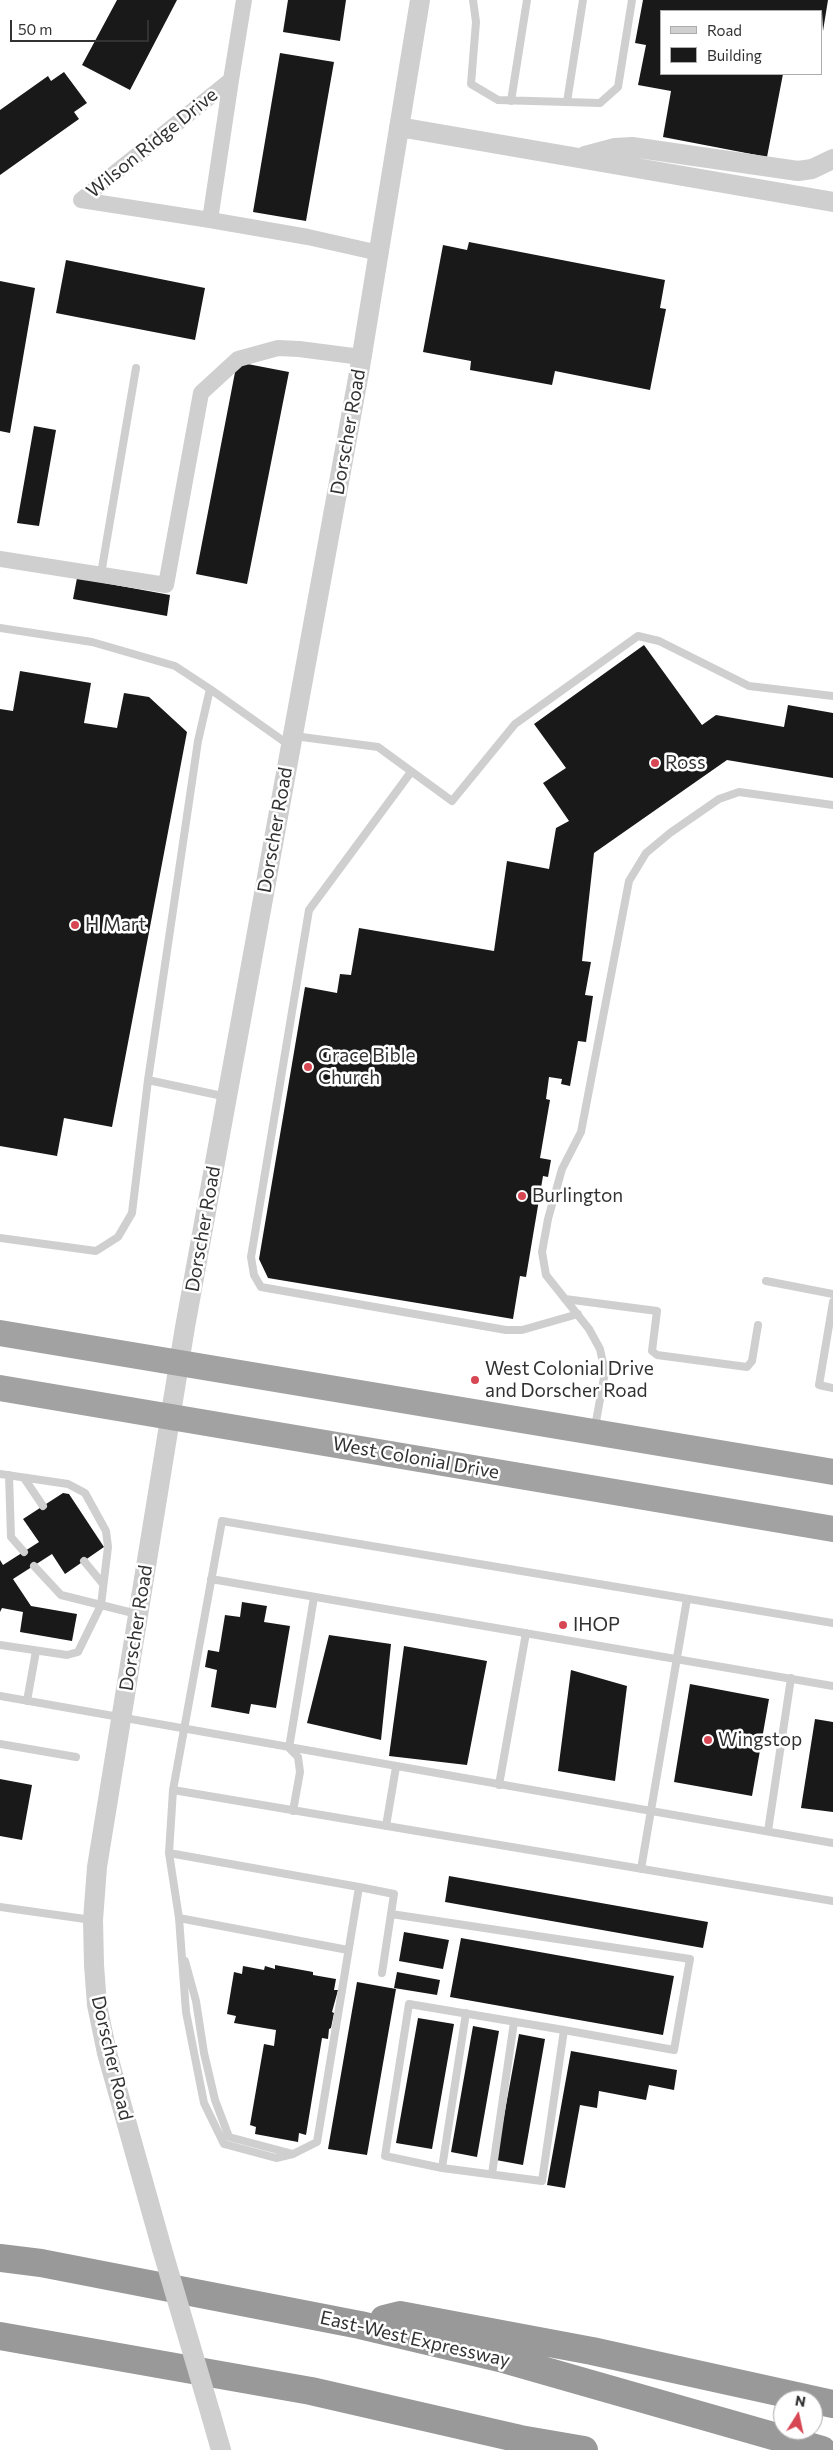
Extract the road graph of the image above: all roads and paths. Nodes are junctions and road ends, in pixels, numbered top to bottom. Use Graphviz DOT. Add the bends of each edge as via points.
graph roads {
  1 [pos="244,0"];
  2 [pos="420,0"];
  3 [pos="473,0"];
  4 [pos="527,0"];
  5 [pos="583,0"];
  6 [pos="632,0"];
  7 [pos="232,80"];
  8 [pos="511,101"];
  9 [pos="567,102"];
  10 [pos="399,127"];
  11 [pos="578,158"];
  12 [pos="833,159"];
  13 [pos="833,202"];
  14 [pos="210,220"];
  15 [pos="379,253"];
  16 [pos="361,358"];
  17 [pos="136,368"];
  18 [pos="0,559"];
  19 [pos="101,574"];
  20 [pos="0,628"];
  21 [pos="210,689"];
  22 [pos="833,696"];
  23 [pos="291,741"];
  24 [pos="411,772"];
  25 [pos="833,805"];
  26 [pos="148,1080"];
  27 [pos="227,1097"];
  28 [pos="0,1238"];
  29 [pos="766,1281"];
  30 [pos="833,1294"];
  31 [pos="565,1299"];
  32 [pos="833,1302"];
  33 [pos="578,1314"];
  34 [pos="758,1325"];
  35 [pos="0,1333"];
  36 [pos="179,1362"];
  37 [pos="0,1388"];
  38 [pos="833,1388"];
  39 [pos="170,1417"];
  40 [pos="594,1432"];
  41 [pos="833,1472"];
  42 [pos="0,1474"];
  43 [pos="10,1475"];
  44 [pos="24,1478"];
  45 [pos="43,1506"];
  46 [pos="833,1529"];
  47 [pos="24,1552"];
  48 [pos="84,1561"];
  49 [pos="34,1566"];
  50 [pos="212,1579"];
  51 [pos="103,1584"];
  52 [pos="314,1598"];
  53 [pos="687,1599"];
  54 [pos="101,1605"];
  55 [pos="138,1614"];
  56 [pos="833,1623"];
  57 [pos="526,1633"];
  58 [pos="0,1645"];
  59 [pos="36,1651"];
  60 [pos="677,1659"];
  61 [pos="791,1678"];
  62 [pos="833,1686"];
  63 [pos="0,1696"];
  64 [pos="27,1701"];
  65 [pos="121,1719"];
  66 [pos="184,1730"];
  67 [pos="0,1744"];
  68 [pos="289,1748"];
  69 [pos="76,1757"];
  70 [pos="396,1766"];
  71 [pos="499,1785"];
  72 [pos="173,1790"];
  73 [pos="293,1811"];
  74 [pos="652,1811"];
  75 [pos="386,1826"];
  76 [pos="768,1831"];
  77 [pos="833,1842"];
  78 [pos="169,1853"];
  79 [pos="641,1869"];
  80 [pos="359,1887"];
  81 [pos="833,1901"];
  82 [pos="0,1907"];
  83 [pos="391,1914"];
  84 [pos="179,1918"];
  85 [pos="93,1920"];
  86 [pos="180,1942"];
  87 [pos="348,1950"];
  88 [pos="382,1973"];
  89 [pos="466,2013"];
  90 [pos="514,2022"];
  91 [pos="564,2030"];
  92 [pos="293,2154"];
  93 [pos="442,2168"];
  94 [pos="492,2174"];
  95 [pos="0,2258"];
  96 [pos="360,2324"];
  97 [pos="0,2336"];
  98 [pos="833,2404"];
  99 [pos="529,2445"];
  100 [pos="221,2450"];
  101 [pos="584,2450"];
  102 [pos="822,2450"];
  1 -- 7 [label="street, Wilson Ridge Drive"];
  2 -- 10 [label="street, Dorscher Road"];
  3 -- 8 [label="lane" via="476,22 471,84 498,100"];
  4 -- 8 [label="lane"];
  5 -- 9 [label="lane"];
  6 -- 9 [label="lane" via="618,87 600,104"];
  7 -- 14 [label="street, Wilson Ridge Drive"];
  7 -- 14 [label="street, Wilson Ridge Drive" via="81,200"];
  8 -- 9 [label="lane"];
  10 -- 11 [label="street"];
  10 -- 15 [label="street, Dorscher Road"];
  11 -- 12 [label="street" via="632,147 798,172"];
  11 -- 13 [label="street"];
  14 -- 15 [label="street, Wilson Ridge Drive"];
  15 -- 16 [label="street, Dorscher Road"];
  16 -- 19 [label="street" via="278,348 238,359 201,393 166,585"];
  16 -- 23 [label="street, Dorscher Road"];
  17 -- 19 [label="lane"];
  18 -- 19 [label="street"];
  20 -- 21 [label="lane" via="92,642 175,666"];
  21 -- 23 [label="lane"];
  21 -- 26 [label="lane" via="198,742"];
  22 -- 24 [label="lane" via="748,686 659,642 638,636 515,724 452,801"];
  23 -- 24 [label="lane" via="378,748"];
  23 -- 27 [label="street, Dorscher Road"];
  24 -- 33 [label="lane" via="309,910 251,1256 254,1275 260,1287 506,1330 522,1330"];
  25 -- 31 [label="lane" via="739,792 719,799 646,853 629,881 581,1132 562,1169 542,1252 546,1275"];
  26 -- 27 [label="lane"];
  26 -- 28 [label="lane" via="132,1213 118,1238 96,1251"];
  27 -- 36 [label="street, Dorscher Road"];
  29 -- 30 [label="lane"];
  31 -- 33 [label="lane"];
  31 -- 34 [label="lane" via="657,1311 652,1351 657,1355 729,1365 747,1367 752,1362"];
  32 -- 38 [label="lane" via="819,1385"];
  33 -- 40 [label="lane" via="600,1349 605,1372"];
  35 -- 36 [label="highway"];
  36 -- 39 [label="street, Dorscher Road"];
  36 -- 40 [label="highway"];
  37 -- 39 [label="highway, West Colonial Drive"];
  39 -- 46 [label="highway, West Colonial Drive"];
  39 -- 55 [label="street, Dorscher Road"];
  40 -- 41 [label="highway"];
  42 -- 43 [label="lane"];
  43 -- 44 [label="lane"];
  43 -- 47 [label="lane" via="11,1537"];
  44 -- 45 [label="lane"];
  44 -- 51 [label="lane" via="68,1484 85,1493 106,1531 108,1547"];
  48 -- 51 [label="lane"];
  49 -- 54 [label="lane" via="61,1596"];
  50 -- 52 [label="lane"];
  50 -- 53 [label="lane" via="222,1521"];
  50 -- 66 [label="lane"];
  51 -- 54 [label="lane"];
  52 -- 57 [label="lane"];
  52 -- 68 [label="lane"];
  53 -- 56 [label="lane"];
  53 -- 60 [label="lane"];
  54 -- 55 [label="lane"];
  54 -- 59 [label="lane" via="78,1652 67,1655"];
  55 -- 65 [label="street, Dorscher Road"];
  57 -- 60 [label="lane"];
  57 -- 71 [label="lane"];
  58 -- 59 [label="lane"];
  59 -- 64 [label="lane"];
  60 -- 61 [label="lane"];
  60 -- 74 [label="lane"];
  61 -- 62 [label="lane"];
  61 -- 76 [label="lane"];
  63 -- 64 [label="lane"];
  64 -- 65 [label="lane"];
  65 -- 66 [label="lane"];
  65 -- 85 [label="street, Dorscher Road" via="97,1867"];
  66 -- 68 [label="lane"];
  66 -- 72 [label="lane"];
  67 -- 69 [label="lane"];
  68 -- 70 [label="lane"];
  68 -- 73 [label="lane" via="298,1757 300,1772"];
  70 -- 71 [label="lane"];
  70 -- 75 [label="lane"];
  71 -- 74 [label="lane"];
  72 -- 73 [label="lane"];
  72 -- 78 [label="lane"];
  73 -- 75 [label="lane"];
  74 -- 76 [label="lane"];
  74 -- 79 [label="lane"];
  75 -- 79 [label="lane"];
  76 -- 77 [label="lane"];
  78 -- 80 [label="lane"];
  78 -- 84 [label="lane"];
  79 -- 81 [label="lane"];
  80 -- 83 [label="lane" via="394,1894"];
  80 -- 87 [label="lane"];
  82 -- 85 [label="lane"];
  83 -- 88 [label="lane"];
  83 -- 91 [label="lane" via="690,1959 674,2050"];
  84 -- 86 [label="lane"];
  84 -- 87 [label="lane"];
  85 -- 100 [label="street, Dorscher Road, bridge" via="97,2005 107,2053"];
  86 -- 92 [label="lane" via="196,2001 215,2100 229,2137"];
  86 -- 92 [label="lane" via="186,2012 204,2103 224,2144 276,2158"];
  87 -- 92 [label="lane" via="317,2142"];
  89 -- 90 [label="lane"];
  89 -- 93 [label="lane"];
  89 -- 93 [label="lane" via="410,2004 385,2156"];
  90 -- 91 [label="lane"];
  90 -- 94 [label="lane"];
  91 -- 94 [label="lane" via="542,2181"];
  93 -- 94 [label="lane"];
  95 -- 96 [label="highway, East-West Expressway"];
  96 -- 98 [label="highway" via="400,2315 592,2351"];
  96 -- 102 [label="highway, East-West Expressway" via="510,2360"];
  97 -- 99 [label="highway" via="311,2391"];
  99 -- 101 [label="highway"];
}
